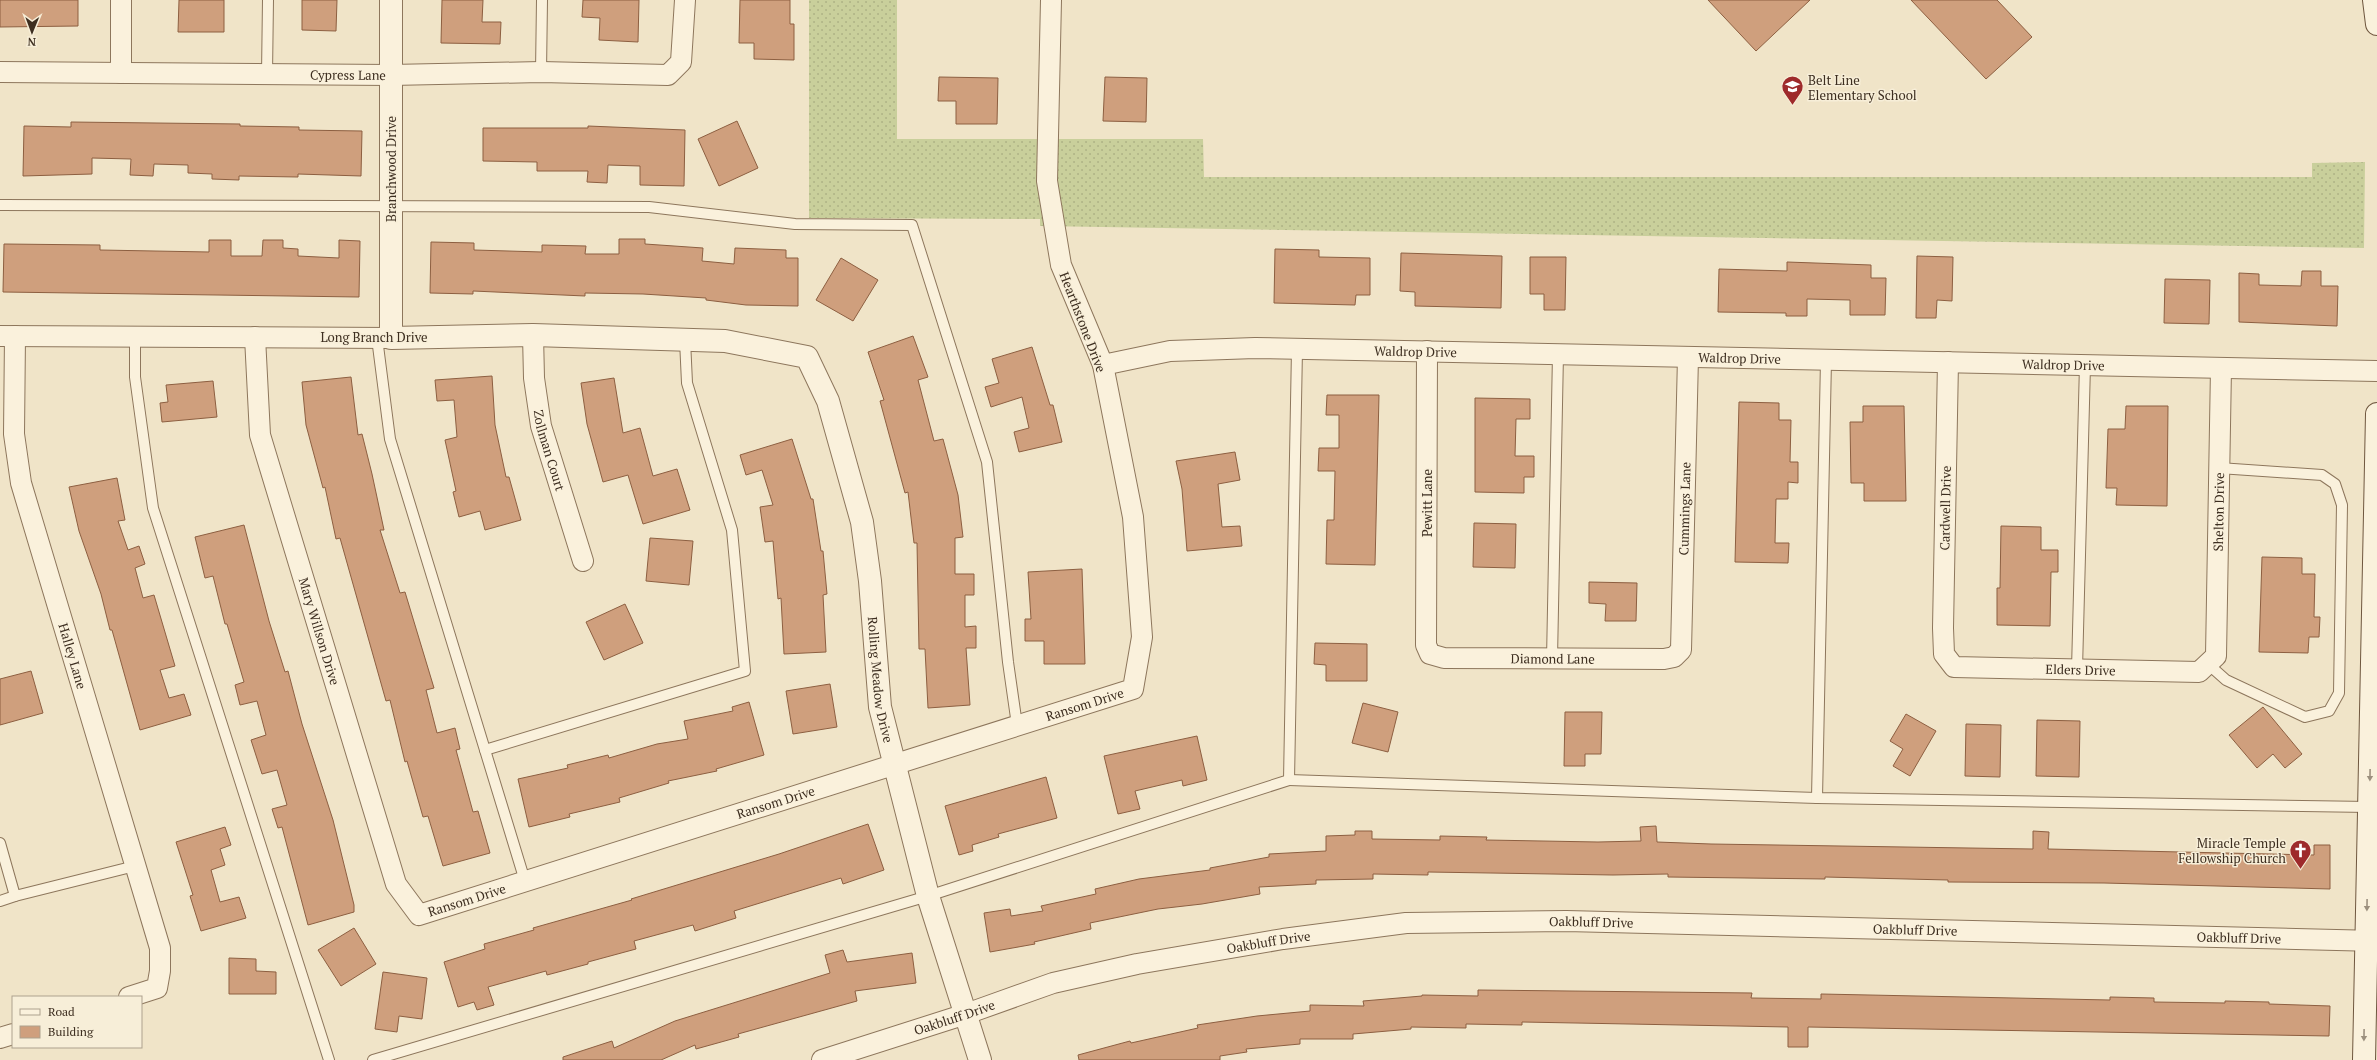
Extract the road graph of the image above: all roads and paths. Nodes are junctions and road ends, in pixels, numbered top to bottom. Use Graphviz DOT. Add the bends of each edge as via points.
graph roads {
  1 [pos="121,0"];
  2 [pos="268,0"];
  3 [pos="391,0"];
  4 [pos="542,0"];
  5 [pos="685,0"];
  6 [pos="1051,0"];
  7 [pos="2374,0"];
  8 [pos="2377,24"];
  9 [pos="0,72"];
  10 [pos="541,72"];
  11 [pos="121,73"];
  12 [pos="267,74"];
  13 [pos="391,75"];
  14 [pos="0,205"];
  15 [pos="391,206"];
  16 [pos="533,335"];
  17 [pos="8,336"];
  18 [pos="135,337"];
  19 [pos="255,337"];
  20 [pos="384,338"];
  21 [pos="684,340"];
  22 [pos="747,346"];
  23 [pos="1298,349"];
  24 [pos="1427,351"];
  25 [pos="1558,354"];
  26 [pos="1688,357"];
  27 [pos="1826,360"];
  28 [pos="1948,362"];
  29 [pos="1103,365"];
  30 [pos="2084,365"];
  31 [pos="2221,368"];
  32 [pos="2377,371"];
  33 [pos="2377,414"];
  34 [pos="2219,468"];
  35 [pos="584,562"];
  36 [pos="1430,654"];
  37 [pos="1944,654"];
  38 [pos="1674,658"];
  39 [pos="1552,659"];
  40 [pos="2212,660"];
  41 [pos="2077,670"];
  42 [pos="1133,689"];
  43 [pos="1017,725"];
  44 [pos="485,750"];
  45 [pos="895,763"];
  46 [pos="1289,780"];
  47 [pos="1817,798"];
  48 [pos="2369,807"];
  49 [pos="0,843"];
  50 [pos="135,866"];
  51 [pos="525,881"];
  52 [pos="15,896"];
  53 [pos="928,896"];
  54 [pos="0,901"];
  55 [pos="419,915"];
  56 [pos="2372,941"];
  57 [pos="131,996"];
  58 [pos="966,1014"];
  59 [pos="12,1034"];
  60 [pos="0,1038"];
  61 [pos="329,1060"];
  62 [pos="373,1060"];
  63 [pos="822,1060"];
  64 [pos="980,1060"];
  65 [pos="2364,1060"];
  1 -- 11 [label="street"];
  2 -- 12 [label="lane"];
  3 -- 13 [label="street, Branchwood Drive"];
  4 -- 10 [label="lane"];
  5 -- 10 [label="street, Cypress Lane" via="681,62 668,75"];
  6 -- 29 [label="street, Hearthstone Drive" via="1048,181 1061,265"];
  7 -- 8 [label="street"];
  9 -- 11 [label="street, Cypress Lane"];
  10 -- 13 [label="street, Cypress Lane"];
  11 -- 12 [label="street, Cypress Lane"];
  12 -- 13 [label="street, Cypress Lane"];
  13 -- 15 [label="street, Branchwood Drive"];
  14 -- 15 [label="lane"];
  15 -- 20 [label="street, Branchwood Drive"];
  15 -- 43 [label="lane" via="650,207 795,224 912,225 987,462"];
  16 -- 20 [label="street, Long Branch Drive"];
  16 -- 21 [label="street, Long Branch Drive"];
  16 -- 35 [label="street, Zollman Court" via="535,386 541,426"];
  17 -- 18 [label="street, Long Branch Drive"];
  17 -- 50 [label="street, Halley Lane" via="14,434 21,483"];
  18 -- 19 [label="street, Long Branch Drive"];
  18 -- 61 [label="lane" via="135,377 153,508"];
  19 -- 20 [label="street, Long Branch Drive"];
  19 -- 55 [label="street, Mary Willson Drive" via="260,435 396,884"];
  20 -- 44 [label="lane" via="390,439"];
  21 -- 22 [label="street, Long Branch Drive" via="725,341"];
  21 -- 44 [label="lane" via="687,383 732,530 745,671"];
  22 -- 45 [label="street, Rolling Meadow Drive" via="807,357 828,400 862,522 870,581 880,707"];
  23 -- 24 [label="street, Waldrop Drive"];
  23 -- 29 [label="street, Waldrop Drive" via="1255,348 1170,352"];
  23 -- 46 [label="lane"];
  24 -- 25 [label="street, Waldrop Drive"];
  24 -- 36 [label="street, Pewitt Lane" via="1426,645"];
  25 -- 26 [label="street, Waldrop Drive"];
  25 -- 39 [label="lane"];
  26 -- 27 [label="street, Waldrop Drive"];
  26 -- 38 [label="street, Cummings Lane" via="1681,650"];
  27 -- 28 [label="street, Waldrop Drive"];
  27 -- 47 [label="lane"];
  28 -- 30 [label="street, Waldrop Drive"];
  28 -- 37 [label="street, Cardwell Drive"];
  29 -- 42 [label="street, Hearthstone Drive" via="1133,517 1142,637"];
  30 -- 31 [label="street, Waldrop Drive"];
  30 -- 41 [label="lane"];
  31 -- 32 [label="street, Waldrop Drive"];
  31 -- 34 [label="street, Shelton Drive"];
  33 -- 48 [label="street, one-way"];
  34 -- 40 [label="street, Shelton Drive"];
  34 -- 40 [label="lane" via="2322,475 2335,484 2342,505 2339,693 2329,711 2305,717 2226,680"];
  36 -- 39 [label="street, Diamond Lane" via="1444,658"];
  37 -- 41 [label="street, Elders Drive" via="1954,667"];
  38 -- 39 [label="street, Diamond Lane"];
  40 -- 41 [label="street, Elders Drive" via="2199,672"];
  42 -- 43 [label="street, Ransom Drive"];
  43 -- 45 [label="street, Ransom Drive"];
  44 -- 51 [label="lane"];
  45 -- 51 [label="street, Ransom Drive"];
  45 -- 53 [label="street, Rolling Meadow Drive"];
  46 -- 47 [label="lane"];
  46 -- 53 [label="lane"];
  47 -- 48 [label="lane"];
  48 -- 56 [label="street, one-way"];
  49 -- 52 [label="lane"];
  50 -- 52 [label="lane"];
  50 -- 57 [label="street, Halley Lane" via="160,948 160,971 157,988"];
  51 -- 55 [label="street, Ransom Drive"];
  52 -- 54 [label="lane"];
  53 -- 58 [label="street, Rolling Meadow Drive"];
  53 -- 62 [label="lane"];
  56 -- 58 [label="street, Oakbluff Drive" via="1566,921 1406,923 1320,933 1137,964 1053,983"];
  56 -- 65 [label="street, one-way"];
  58 -- 63 [label="street, Oakbluff Drive"];
  58 -- 64 [label="street, Rolling Meadow Drive"];
  59 -- 60 [label="street"];
}
